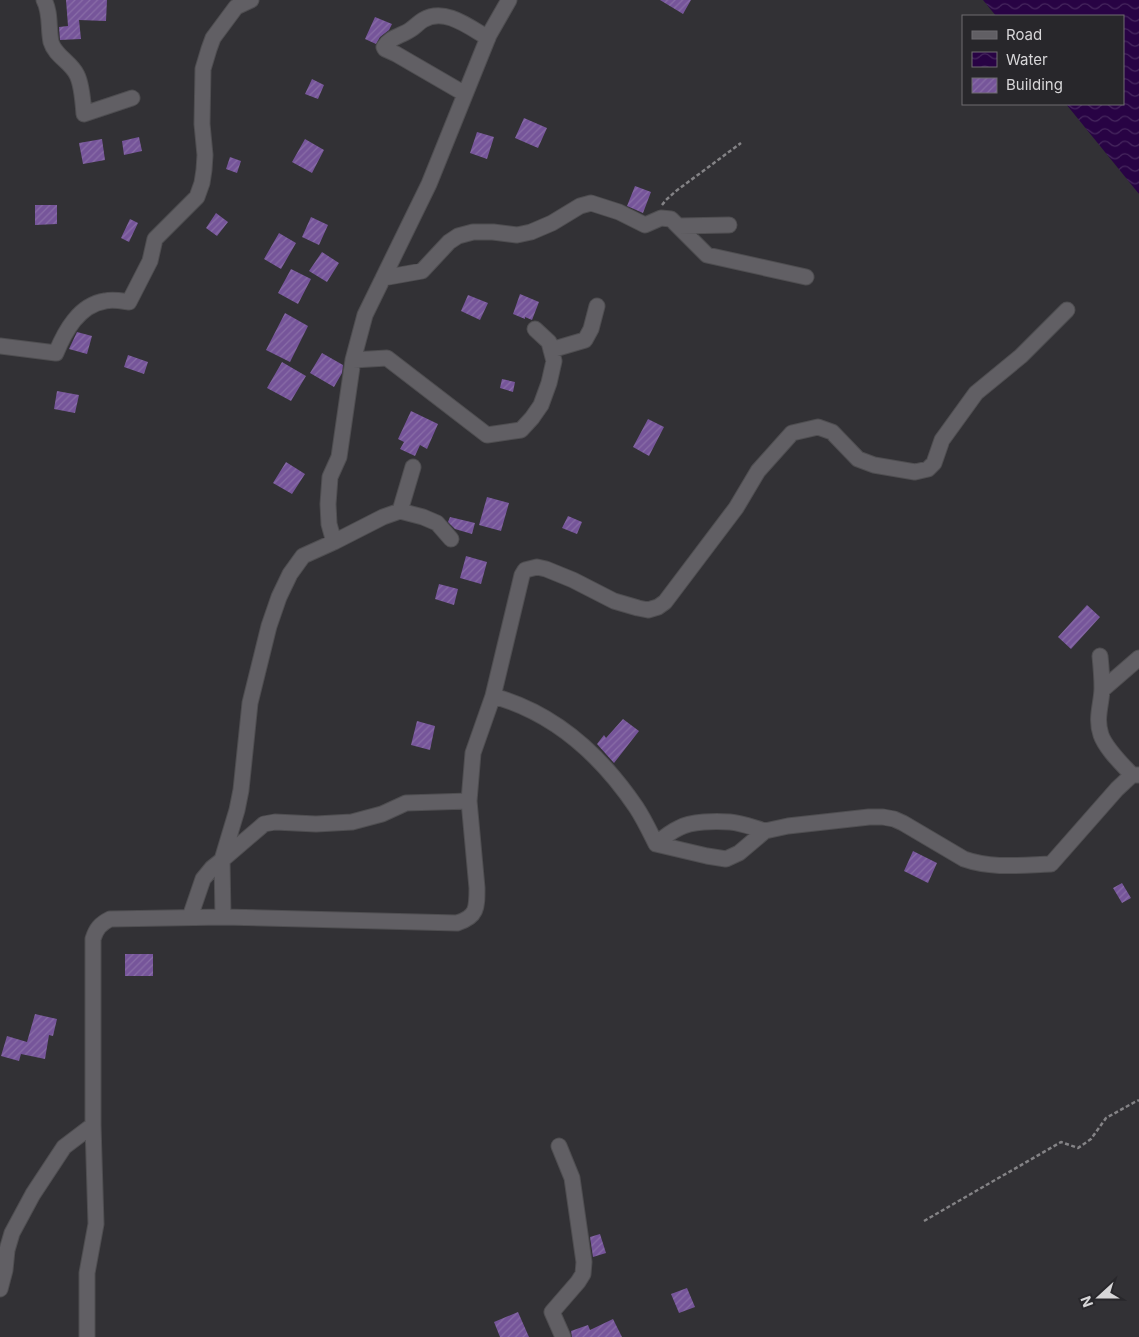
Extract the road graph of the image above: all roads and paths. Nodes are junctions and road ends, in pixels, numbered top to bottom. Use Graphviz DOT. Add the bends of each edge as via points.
graph roads {
  1 [pos="44,0"];
  2 [pos="251,0"];
  3 [pos="509,0"];
  4 [pos="234,3"];
  5 [pos="488,38"];
  6 [pos="465,94"];
  7 [pos="132,98"];
  8 [pos="741,143"];
  9 [pos="661,218"];
  10 [pos="679,226"];
  11 [pos="729,226"];
  12 [pos="806,277"];
  13 [pos="383,278"];
  14 [pos="597,306"];
  15 [pos="1067,310"];
  16 [pos="535,329"];
  17 [pos="0,346"];
  18 [pos="551,350"];
  19 [pos="353,360"];
  20 [pos="413,467"];
  21 [pos="400,512"];
  22 [pos="451,539"];
  23 [pos="334,542"];
  24 [pos="1100,656"];
  25 [pos="1139,658"];
  26 [pos="1102,690"];
  27 [pos="493,696"];
  28 [pos="1136,775"];
  29 [pos="469,801"];
  30 [pos="765,831"];
  31 [pos="656,844"];
  32 [pos="222,860"];
  33 [pos="223,917"];
  34 [pos="190,918"];
  35 [pos="1139,1100"];
  36 [pos="93,1125"];
  37 [pos="559,1146"];
  38 [pos="924,1220"];
  39 [pos="0,1290"];
  40 [pos="87,1337"];
  41 [pos="564,1337"];
  1 -- 7 [label="street" via="52,43 77,75 84,114"];
  2 -- 4 [label="street"];
  3 -- 5 [label="street"];
  4 -- 17 [label="street" via="212,38 203,69 205,155 200,190 155,239 150,261 129,302 108,300 93,304 79,314 56,353"];
  5 -- 6 [label="street"];
  5 -- 6 [label="street" via="452,18 436,15 391,39 384,47"];
  6 -- 13 [label="street" via="429,184"];
  8 -- 9 [label="path" via="666,200 660,209"];
  9 -- 10 [label="street" via="671,219"];
  9 -- 13 [label="street" via="645,225 619,212 591,204 580,206 531,232 517,235 473,232 458,236 422,272"];
  10 -- 11 [label="street"];
  10 -- 12 [label="street" via="708,255"];
  13 -- 19 [label="street" via="365,315"];
  14 -- 18 [label="street" via="585,340"];
  15 -- 27 [label="street" via="1021,356 976,393 942,440 934,463 928,469 915,472 858,459 832,432 818,427 792,433 758,471 722,528 669,598 658,607 648,610 614,601 546,569 525,570"];
  16 -- 18 [label="street"];
  18 -- 19 [label="street" via="554,361 548,384 541,405 532,418 522,430 487,435 387,358"];
  19 -- 23 [label="street" via="340,457 330,477 329,524"];
  20 -- 21 [label="street"];
  21 -- 22 [label="street" via="437,523"];
  21 -- 23 [label="street"];
  23 -- 32 [label="street" via="303,556 290,574 269,626 250,703 237,810"];
  24 -- 26 [label="street"];
  25 -- 26 [label="street"];
  26 -- 28 [label="street" via="1099,706 1101,735 1116,758"];
  27 -- 29 [label="street" via="473,753"];
  27 -- 31 [label="street" via="514,701 557,724 577,739 616,780 637,808"];
  28 -- 30 [label="street" via="1117,789 1051,864 1000,866 975,863 903,822 883,817"];
  29 -- 32 [label="street" via="406,803 352,822 264,824"];
  29 -- 33 [label="street" via="477,900 467,920 456,923"];
  30 -- 31 [label="street" via="731,822 691,824 680,827"];
  30 -- 31 [label="street" via="739,853 726,859"];
  32 -- 33 [label="street"];
  32 -- 34 [label="street" via="203,879"];
  33 -- 34 [label="street"];
  34 -- 36 [label="street" via="110,919 96,931 93,939"];
  35 -- 38 [label="path" via="1106,1118 1091,1139 1078,1148 1061,1142"];
  36 -- 39 [label="street" via="64,1147 33,1194 12,1234"];
  36 -- 40 [label="street" via="96,1224 87,1273"];
  37 -- 41 [label="street" via="572,1178 584,1262 578,1282 552,1312"];
}
